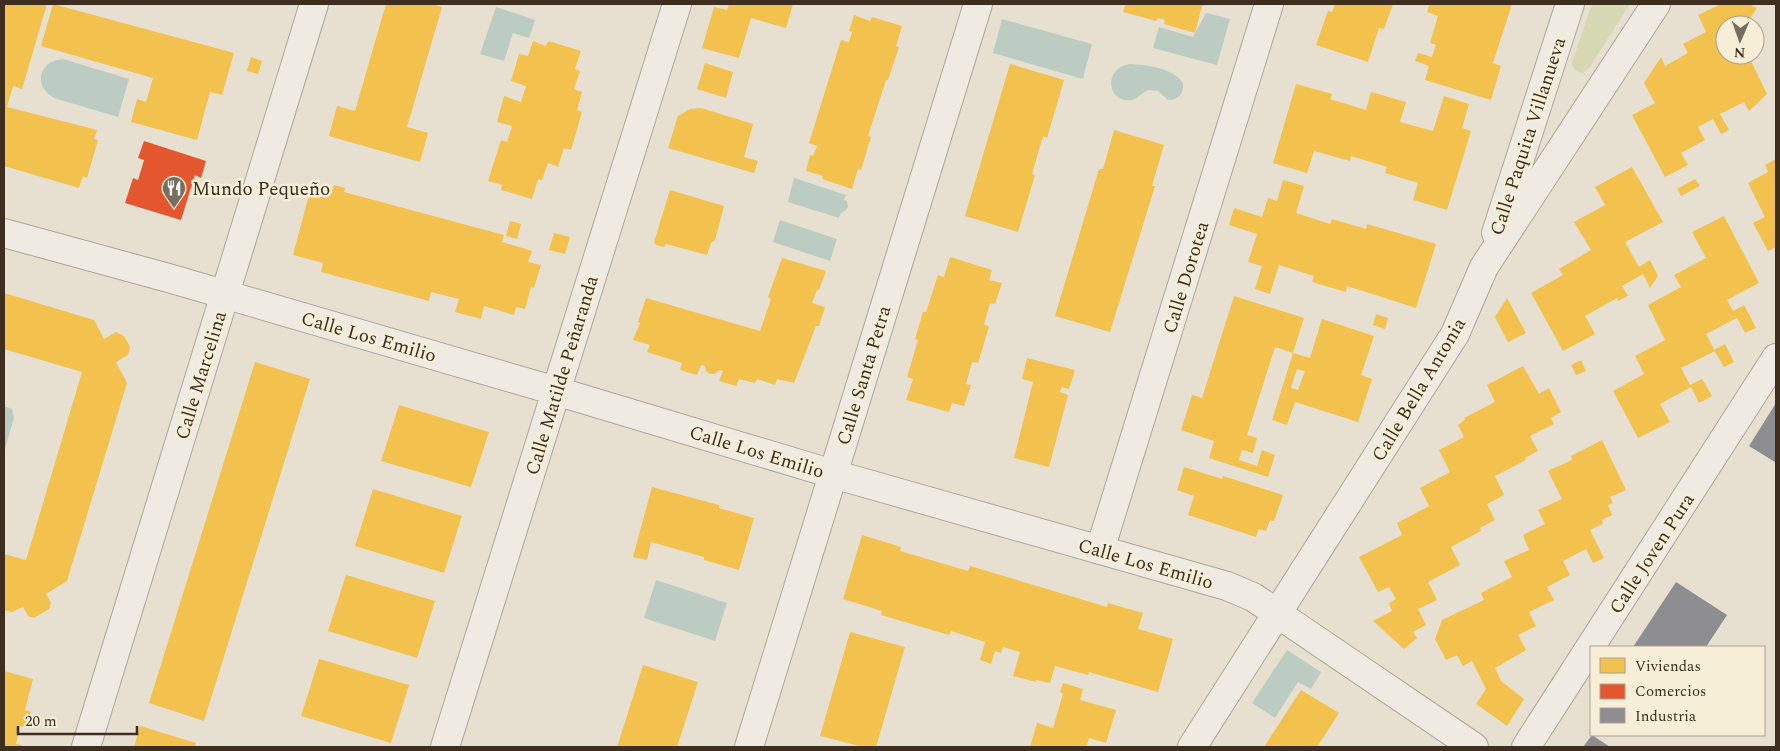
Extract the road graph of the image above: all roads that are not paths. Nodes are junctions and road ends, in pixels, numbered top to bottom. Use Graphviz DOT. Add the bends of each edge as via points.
graph roads {
  1 [pos="314,4"];
  2 [pos="677,4"];
  3 [pos="978,4"];
  4 [pos="1269,4"];
  5 [pos="1570,4"];
  6 [pos="1656,4"];
  7 [pos="4,233"];
  8 [pos="1484,267"];
  9 [pos="224,295"];
  10 [pos="1776,358"];
  11 [pos="556,391"];
  12 [pos="833,474"];
  13 [pos="1100,550"];
  14 [pos="1277,614"];
  15 [pos="1591,646"];
  16 [pos="1590,647"];
  17 [pos="86,747"];
  18 [pos="445,747"];
  19 [pos="749,747"];
  20 [pos="1192,747"];
  21 [pos="1474,747"];
  22 [pos="1526,747"];
  1 -- 9 [label="street, Calle Marcelina"];
  2 -- 11 [label="street, Calle Matilde Peñaranda"];
  3 -- 12 [label="street, Calle Santa Petra"];
  4 -- 13 [label="street, Calle Dorotea"];
  5 -- 8 [label="street, Calle Paquita Villanueva"];
  6 -- 8 [label="street, Calle Bella Antonia"];
  7 -- 9 [label="street, Calle Los Emilio"];
  8 -- 14 [label="street, Calle Bella Antonia" via="1456,334"];
  9 -- 11 [label="street, Calle Los Emilio"];
  9 -- 17 [label="street, Calle Marcelina"];
  10 -- 15 [label="street, Calle Joven Pura"];
  11 -- 12 [label="street, Calle Los Emilio"];
  11 -- 18 [label="street, Calle Matilde Peñaranda"];
  12 -- 13 [label="street, Calle Los Emilio"];
  12 -- 19 [label="street, Calle Santa Petra"];
  13 -- 14 [label="street, Calle Los Emilio" via="1227,586 1253,597"];
  14 -- 20 [label="street, Calle Bella Antonia"];
  14 -- 21 [label="street, Calle Los Emilio"];
  16 -- 22 [label="street, Calle Joven Pura"];
}
